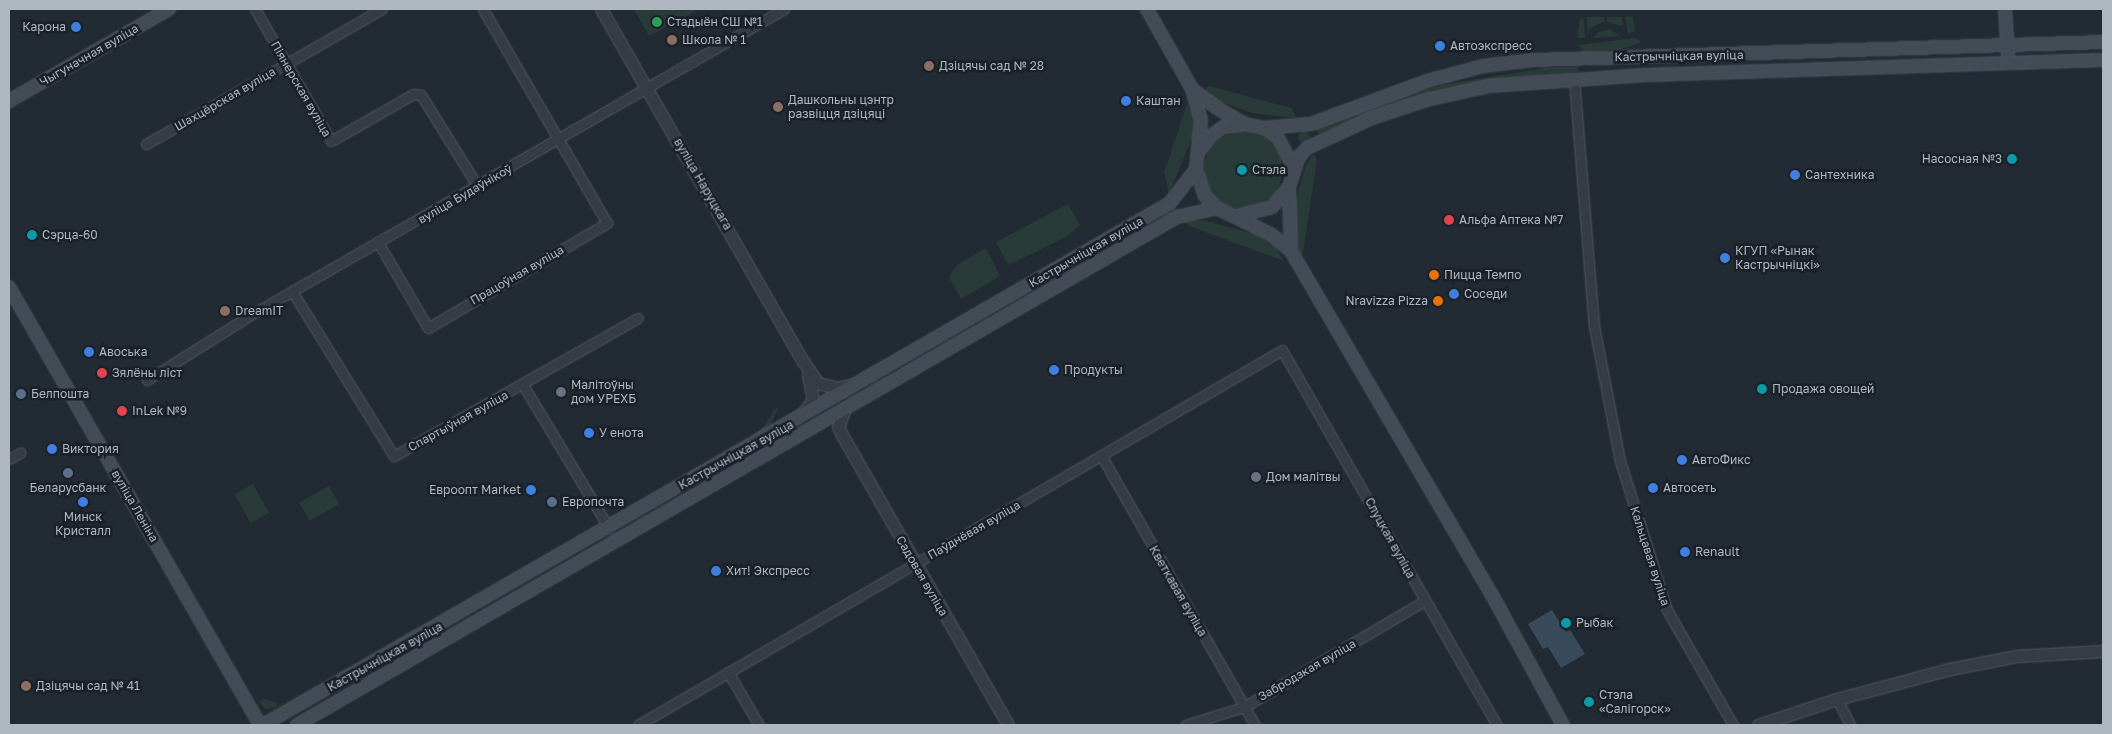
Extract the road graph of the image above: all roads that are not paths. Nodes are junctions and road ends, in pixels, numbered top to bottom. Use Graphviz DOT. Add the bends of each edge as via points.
graph roads {
  1 [pos="169,9"];
  2 [pos="255,9"];
  3 [pos="382,9"];
  4 [pos="483,9"];
  5 [pos="600,9"];
  6 [pos="784,9"];
  7 [pos="1147,9"];
  8 [pos="2005,9"];
  9 [pos="2103,42"];
  10 [pos="2007,46"];
  11 [pos="2103,60"];
  12 [pos="2008,63"];
  13 [pos="287,64"];
  14 [pos="1574,79"];
  15 [pos="647,88"];
  16 [pos="1192,89"];
  17 [pos="9,101"];
  18 [pos="1246,124"];
  19 [pos="1264,128"];
  20 [pos="558,140"];
  21 [pos="146,144"];
  22 [pos="1200,150"];
  23 [pos="1294,168"];
  24 [pos="1196,169"];
  25 [pos="478,187"];
  26 [pos="1288,187"];
  27 [pos="1217,208"];
  28 [pos="1237,216"];
  29 [pos="379,244"];
  30 [pos="1291,251"];
  31 [pos="9,287"];
  32 [pos="292,291"];
  33 [pos="638,318"];
  34 [pos="1282,350"];
  35 [pos="802,361"];
  36 [pos="147,380"];
  37 [pos="858,383"];
  38 [pos="523,385"];
  39 [pos="845,408"];
  40 [pos="792,423"];
  41 [pos="817,424"];
  42 [pos="838,427"];
  43 [pos="20,453"];
  44 [pos="1102,457"];
  45 [pos="9,459"];
  46 [pos="609,528"];
  47 [pos="915,563"];
  48 [pos="1424,601"];
  49 [pos="2103,651"];
  50 [pos="728,672"];
  51 [pos="1837,699"];
  52 [pos="1244,707"];
  53 [pos="262,725"];
  54 [pos="297,725"];
  55 [pos="638,725"];
  56 [pos="759,725"];
  57 [pos="1008,725"];
  58 [pos="1185,725"];
  59 [pos="1255,725"];
  60 [pos="1497,725"];
  61 [pos="1563,725"];
  62 [pos="1733,725"];
  63 [pos="1758,725"];
  64 [pos="1850,725"];
  1 -- 17 [label="main road, Чыгуначная вуліца"];
  2 -- 13 [label="street, Піянерская вуліца"];
  3 -- 13 [label="street, Шахцёрская вуліца"];
  4 -- 20 [label="street"];
  5 -- 15 [label="street, вуліца Наруцкага"];
  6 -- 15 [label="street, вуліца Будаўнікоў"];
  7 -- 16 [label="main road"];
  8 -- 10 [label="main road"];
  9 -- 10 [label="main road, Кастрычніцкая вуліца"];
  10 -- 12 [label="main road"];
  10 -- 19 [label="main road, Кастрычніцкая вуліца" via="1534,60 1483,66 1427,81 1311,124"];
  11 -- 12 [label="main road, Кастрычніцкая вуліца"];
  12 -- 14 [label="main road, Кастрычніцкая вуліца"];
  13 -- 21 [label="street, Шахцёрская вуліца"];
  13 -- 25 [label="street, Піянерская вуліца" via="331,141 413,94 424,96"];
  14 -- 23 [label="main road, Кастрычніцкая вуліца" via="1489,86 1426,100 1372,118 1307,148"];
  14 -- 62 [label="street, Кальцавая вуліца" via="1594,326 1620,461 1667,610"];
  15 -- 20 [label="street, вуліца Будаўнікоў"];
  15 -- 35 [label="street, вуліца Наруцкага"];
  16 -- 18 [label="main road"];
  16 -- 22 [label="main road" via="1201,120"];
  18 -- 19 [label="main road"];
  18 -- 22 [label="main road" via="1223,127 1210,136"];
  19 -- 23 [label="main road" via="1281,143"];
  20 -- 25 [label="street, вуліца Будаўнікоў"];
  20 -- 29 [label="street, Працоўная вуліца" via="607,223 428,328"];
  22 -- 24 [label="main road"];
  23 -- 26 [label="main road"];
  24 -- 27 [label="main road" via="1205,196"];
  24 -- 37 [label="main road, Кастрычніцкая вуліца" via="1170,203"];
  25 -- 29 [label="street, вуліца Будаўнікоў"];
  26 -- 28 [label="main road" via="1272,207"];
  26 -- 30 [label="main road"];
  27 -- 28 [label="main road"];
  27 -- 39 [label="main road, Кастрычніцкая вуліца" via="1177,217"];
  28 -- 30 [label="main road" via="1272,235"];
  29 -- 32 [label="street, вуліца Будаўнікоў"];
  30 -- 61 [label="main road" via="1484,582"];
  31 -- 53 [label="main road, вуліца Леніна"];
  32 -- 36 [label="street, вуліца Будаўнікоў"];
  32 -- 38 [label="street, Спартыўная вуліца" via="394,456"];
  33 -- 38 [label="street, Спартыўная вуліца"];
  34 -- 44 [label="street, Паўднёвая вуліца"];
  34 -- 48 [label="street, Слуцкая вуліца"];
  35 -- 37 [label="street" via="818,383 837,388"];
  35 -- 40 [label="street" via="812,387 812,400"];
  37 -- 40 [label="main road, Кастрычніцкая вуліца"];
  38 -- 46 [label="street"];
  39 -- 41 [label="main road, Кастрычніцкая вуліца"];
  39 -- 42 [label="street"];
  40 -- 46 [label="main road, Кастрычніцкая вуліца"];
  41 -- 42 [label="street"];
  41 -- 54 [label="main road, Кастрычніцкая вуліца"];
  42 -- 47 [label="street, Садовая вуліца"];
  43 -- 45 [label="street"];
  44 -- 47 [label="street, Паўднёвая вуліца"];
  44 -- 52 [label="street, Кветкавая вуліца"];
  46 -- 53 [label="main road, Кастрычніцкая вуліца"];
  47 -- 50 [label="street, Паўднёвая вуліца"];
  47 -- 57 [label="street, Садовая вуліца"];
  48 -- 52 [label="street, Забродзкая вуліца"];
  48 -- 60 [label="street, Слуцкая вуліца"];
  49 -- 51 [label="street" via="2016,656 1950,669"];
  50 -- 55 [label="street, Паўднёвая вуліца"];
  50 -- 56 [label="street"];
  51 -- 63 [label="street"];
  51 -- 64 [label="street"];
  52 -- 58 [label="street, Забродзкая вуліца"];
  52 -- 59 [label="street, Кветкавая вуліца"];
}
